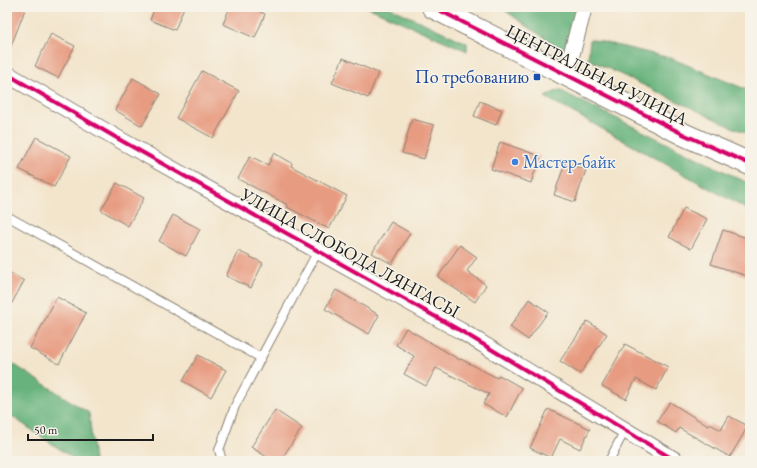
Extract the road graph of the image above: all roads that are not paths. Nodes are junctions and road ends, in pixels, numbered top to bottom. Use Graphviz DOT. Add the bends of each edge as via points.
graph roads {
  1 [pos="433,7"];
  2 [pos="584,7"];
  3 [pos="7,74"];
  4 [pos="566,74"];
  5 [pos="750,164"];
  6 [pos="7,216"];
  7 [pos="318,251"];
  8 [pos="260,358"];
  9 [pos="626,430"];
  10 [pos="222,461"];
  11 [pos="609,461"];
  12 [pos="676,461"];
  1 -- 4 [label="street, ЦЕНТРАЛЬНАЯ УЛИЦА"];
  2 -- 4 [label="street"];
  3 -- 7 [label="street, УЛИЦА СЛОБОДА ЛЯНГАСЫ"];
  4 -- 5 [label="street, ЦЕНТРАЛЬНАЯ УЛИЦА" via="685,135"];
  6 -- 8 [label="lane"];
  7 -- 8 [label="lane"];
  7 -- 9 [label="street, УЛИЦА СЛОБОДА ЛЯНГАСЫ" via="461,331"];
  8 -- 10 [label="lane" via="235,406 219,450"];
  9 -- 11 [label="lane"];
  9 -- 12 [label="street, УЛИЦА СЛОБОДА ЛЯНГАСЫ"];
}
